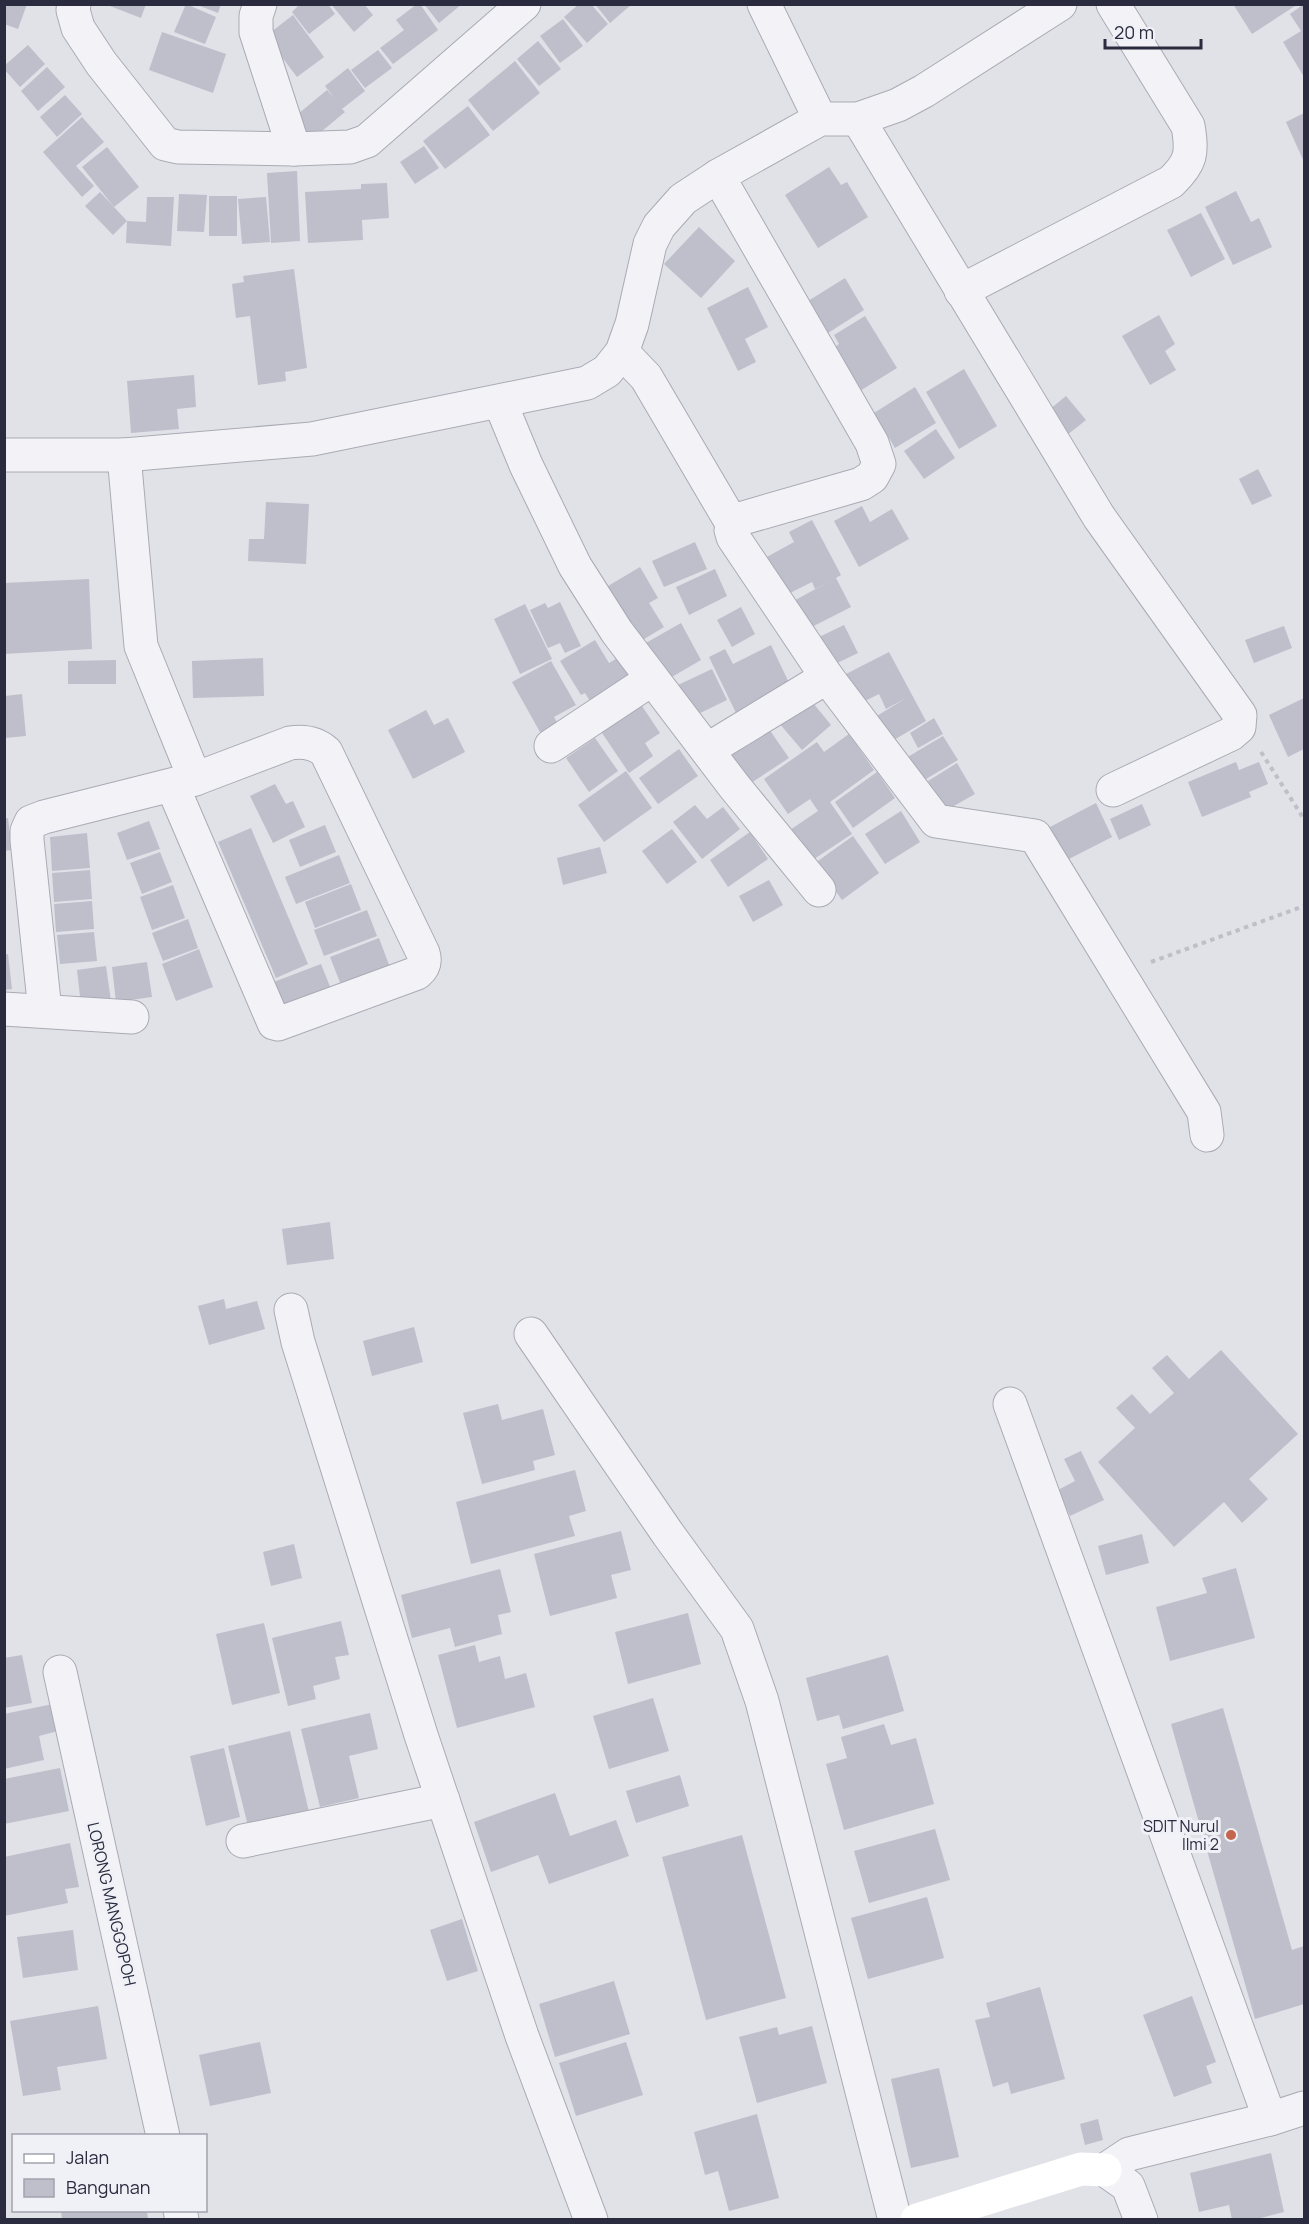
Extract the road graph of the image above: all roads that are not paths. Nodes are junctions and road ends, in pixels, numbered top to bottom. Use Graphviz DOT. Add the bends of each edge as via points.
graph roads {
  1 [pos="74,4"];
  2 [pos="260,4"];
  3 [pos="524,4"];
  4 [pos="764,4"];
  5 [pos="1060,4"];
  6 [pos="1113,4"];
  7 [pos="858,118"];
  8 [pos="820,119"];
  9 [pos="294,149"];
  10 [pos="718,176"];
  11 [pos="961,291"];
  12 [pos="622,352"];
  13 [pos="500,402"];
  14 [pos="4,455"];
  15 [pos="124,455"];
  16 [pos="733,525"];
  17 [pos="827,677"];
  18 [pos="652,679"];
  19 [pos="551,746"];
  20 [pos="707,750"];
  21 [pos="184,782"];
  22 [pos="1113,790"];
  23 [pos="819,890"];
  24 [pos="4,1009"];
  25 [pos="45,1011"];
  26 [pos="132,1017"];
  27 [pos="1207,1135"];
  28 [pos="291,1310"];
  29 [pos="531,1334"];
  30 [pos="1010,1404"];
  31 [pos="60,1672"];
  32 [pos="443,1800"];
  33 [pos="243,1841"];
  34 [pos="1305,2108"];
  35 [pos="1270,2119"];
  36 [pos="163,2134"];
  37 [pos="1105,2170"];
  38 [pos="591,2220"];
  39 [pos="895,2220"];
  40 [pos="917,2220"];
  41 [pos="1142,2220"];
  1 -- 9 [label="street" via="78,28 165,144"];
  2 -- 9 [label="street" via="256,32"];
  3 -- 9 [label="street" via="367,141 350,147"];
  4 -- 8 [label="street"];
  5 -- 7 [label="street" via="924,91 898,105"];
  6 -- 11 [label="street" via="1188,126 1191,144 1185,169 1171,182"];
  7 -- 8 [label="street"];
  7 -- 11 [label="street"];
  8 -- 10 [label="street"];
  10 -- 12 [label="street" via="683,199 659,226 650,244"];
  10 -- 16 [label="street" via="872,443 879,464 872,477 861,484 743,518"];
  11 -- 22 [label="street" via="1099,517 1235,707 1241,721 1231,734"];
  12 -- 13 [label="street" via="607,371 587,382"];
  12 -- 16 [label="street" via="646,377"];
  13 -- 15 [label="street" via="312,439"];
  13 -- 18 [label="street" via="575,566"];
  14 -- 15 [label="street"];
  15 -- 21 [label="street" via="141,646"];
  16 -- 17 [label="street" via="733,537"];
  17 -- 20 [label="street"];
  17 -- 27 [label="street" via="936,821 1035,836 1204,1112"];
  18 -- 19 [label="street"];
  18 -- 20 [label="street"];
  20 -- 23 [label="street"];
  21 -- 21 [label="street" via="274,1023 423,968 423,953 321,748 290,743"];
  21 -- 25 [label="street" via="44,817 28,825"];
  24 -- 25 [label="street"];
  25 -- 26 [label="street"];
  28 -- 32 [label="street"];
  29 -- 39 [label="street" via="740,1637 762,1701"];
  30 -- 35 [label="street"];
  31 -- 36 [label="street, LORONG MANGGOPOH"];
  32 -- 33 [label="street"];
  32 -- 38 [label="street" via="522,2036"];
  34 -- 35 [label="street"];
  35 -- 37 [label="street" via="1129,2154"];
  37 -- 40 [label="street" via="1081,2169"];
  37 -- 41 [label="street" via="1128,2186"];
}
